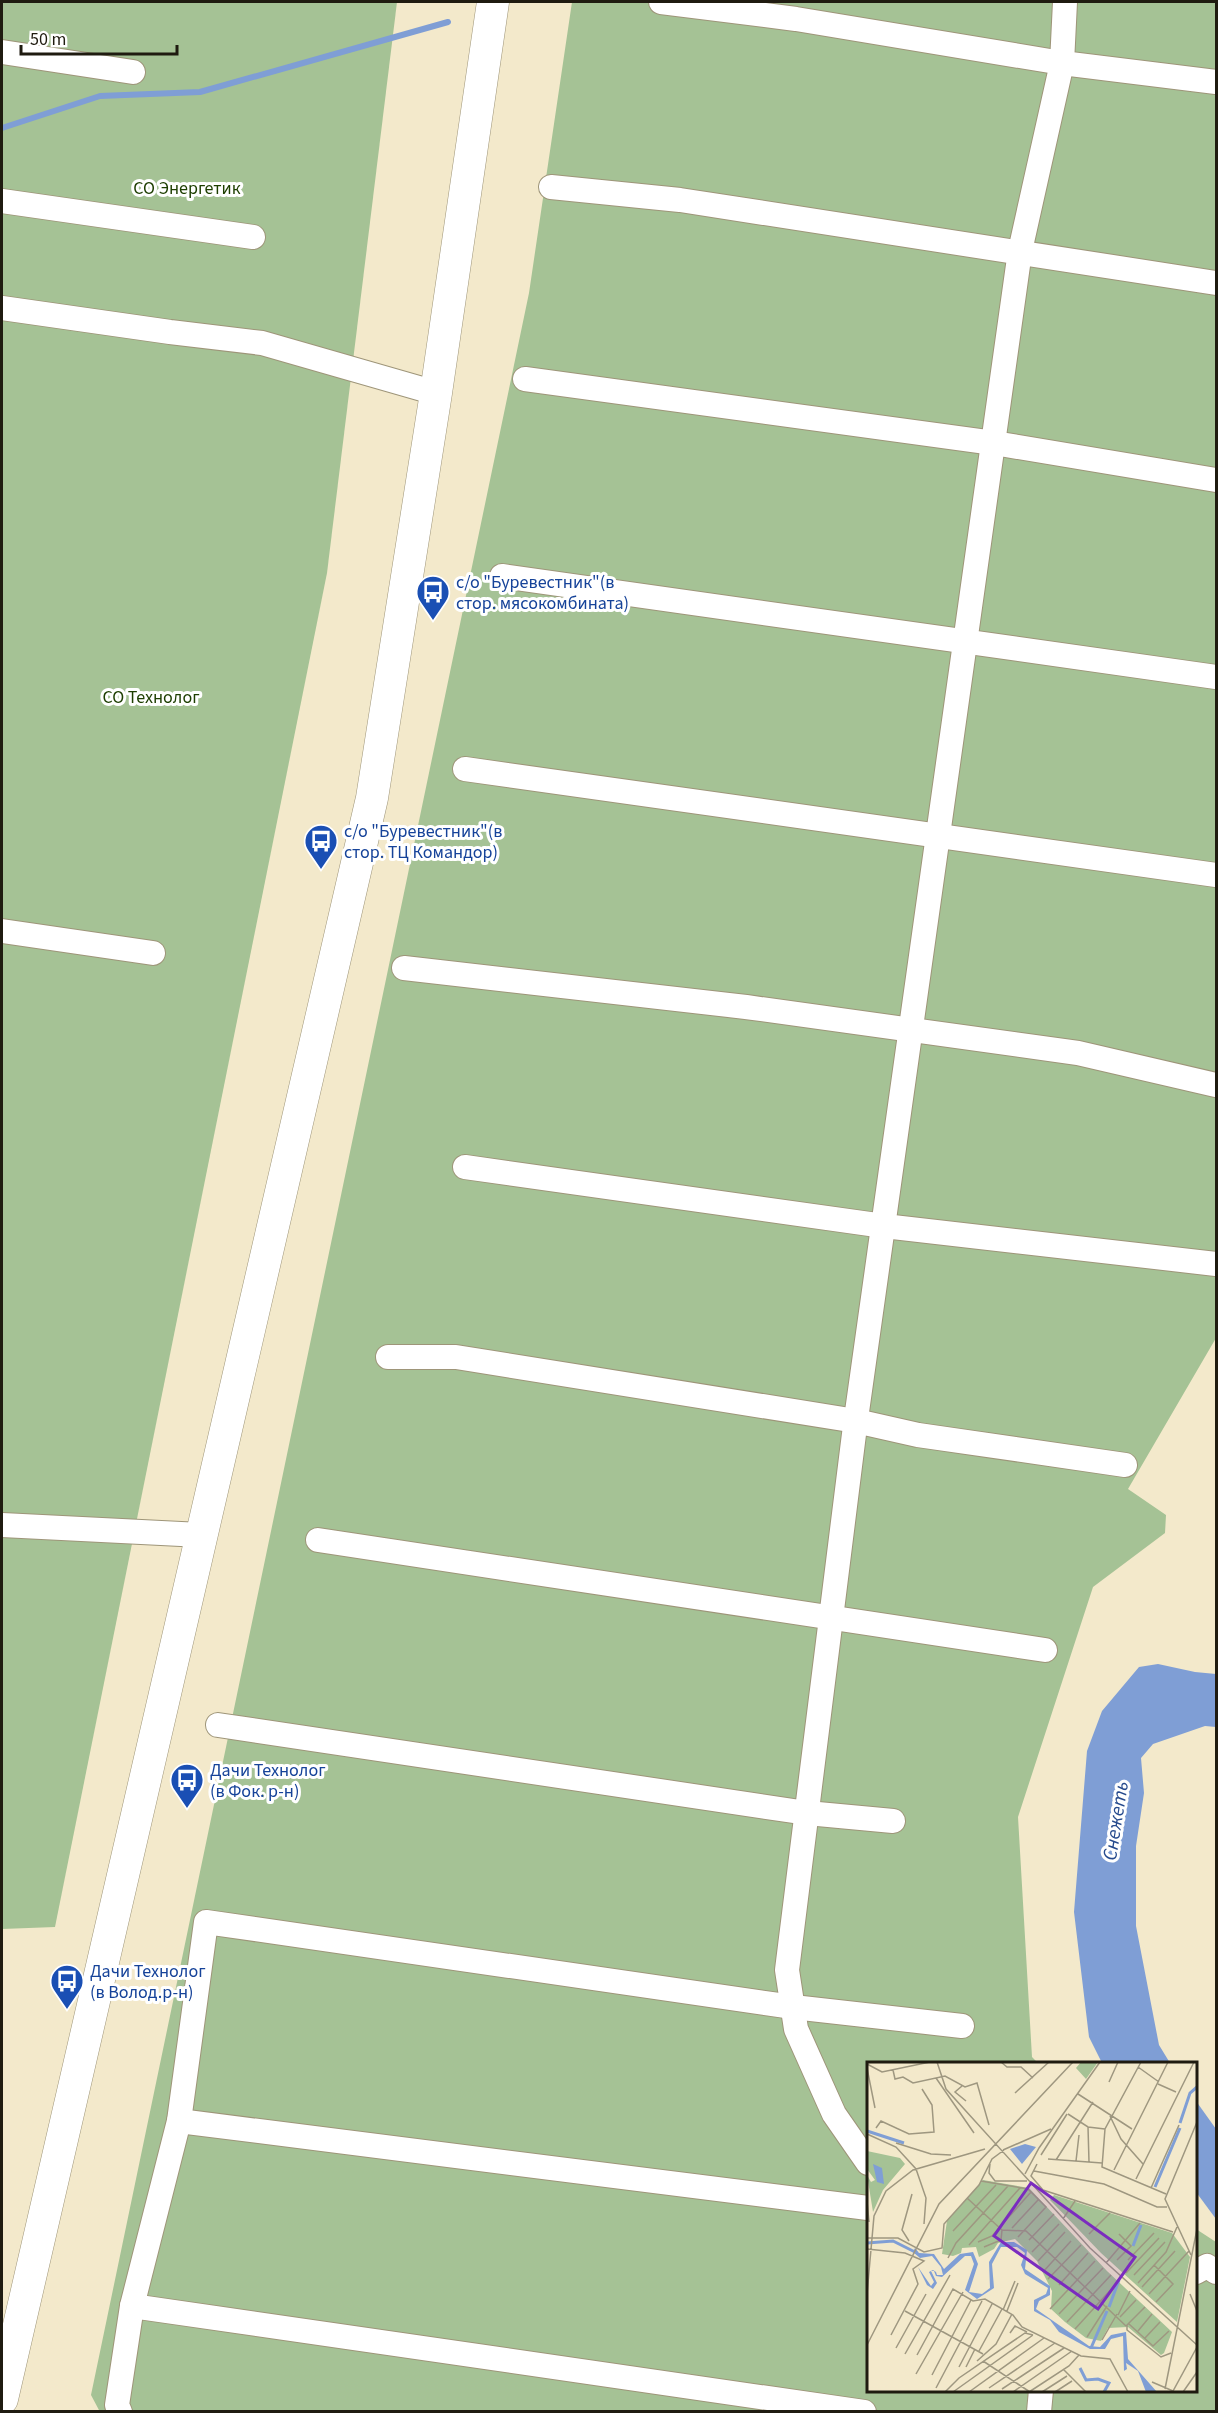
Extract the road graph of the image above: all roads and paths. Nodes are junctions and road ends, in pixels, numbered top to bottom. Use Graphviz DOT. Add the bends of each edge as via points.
graph roads {
  1 [pos="493,2"];
  2 [pos="661,2"];
  3 [pos="1065,2"];
  4 [pos="2,52"];
  5 [pos="1062,63"];
  6 [pos="133,72"];
  7 [pos="1216,82"];
  8 [pos="551,187"];
  9 [pos="2,201"];
  10 [pos="253,237"];
  11 [pos="1020,251"];
  12 [pos="1216,283"];
  13 [pos="2,308"];
  14 [pos="525,379"];
  15 [pos="436,393"];
  16 [pos="994,444"];
  17 [pos="1216,480"];
  18 [pos="502,576"];
  19 [pos="966,642"];
  20 [pos="1216,677"];
  21 [pos="465,769"];
  22 [pos="938,837"];
  23 [pos="1216,875"];
  24 [pos="2,931"];
  25 [pos="153,953"];
  26 [pos="404,968"];
  27 [pos="911,1029"];
  28 [pos="1216,1085"];
  29 [pos="465,1167"];
  30 [pos="884,1226"];
  31 [pos="1216,1264"];
  32 [pos="388,1357"];
  33 [pos="856,1421"];
  34 [pos="1125,1465"];
  35 [pos="2,1525"];
  36 [pos="201,1535"];
  37 [pos="318,1540"];
  38 [pos="831,1618"];
  39 [pos="1045,1650"];
  40 [pos="218,1725"];
  41 [pos="807,1813"];
  42 [pos="893,1821"];
  43 [pos="793,2007"];
  44 [pos="962,2026"];
  45 [pos="179,2121"];
  46 [pos="867,2162"];
  47 [pos="867,2208"];
  48 [pos="1197,2271"];
  49 [pos="1216,2272"];
  50 [pos="132,2306"];
  51 [pos="11,2358"];
  52 [pos="1041,2392"];
  53 [pos="2,2399"];
  54 [pos="5,2412"];
  55 [pos="120,2412"];
  56 [pos="864,2412"];
  57 [pos="1039,2412"];
  1 -- 15 [label="main road"];
  2 -- 5 [label="street" via="796,19"];
  3 -- 5 [label="street"];
  4 -- 6 [label="street"];
  5 -- 7 [label="street"];
  5 -- 11 [label="street"];
  8 -- 11 [label="street" via="680,200"];
  9 -- 10 [label="street"];
  11 -- 12 [label="street"];
  11 -- 16 [label="street"];
  13 -- 15 [label="street" via="262,342"];
  14 -- 16 [label="street"];
  15 -- 36 [label="main road" via="372,798"];
  16 -- 17 [label="street"];
  16 -- 19 [label="street"];
  18 -- 19 [label="street"];
  19 -- 20 [label="street"];
  19 -- 22 [label="street"];
  21 -- 22 [label="street"];
  22 -- 23 [label="street"];
  22 -- 27 [label="street"];
  24 -- 25 [label="street"];
  26 -- 27 [label="street"];
  27 -- 28 [label="street" via="1078,1053"];
  27 -- 30 [label="street"];
  29 -- 30 [label="street"];
  30 -- 31 [label="street"];
  30 -- 33 [label="street"];
  32 -- 33 [label="street" via="456,1358"];
  33 -- 34 [label="street" via="918,1435"];
  33 -- 38 [label="street"];
  35 -- 36 [label="street"];
  36 -- 51 [label="main road"];
  37 -- 38 [label="street"];
  38 -- 39 [label="street"];
  38 -- 41 [label="street"];
  40 -- 41 [label="street"];
  41 -- 42 [label="street"];
  41 -- 43 [label="street" via="787,1970"];
  43 -- 44 [label="street"];
  43 -- 45 [label="street" via="206,1922"];
  43 -- 46 [label="street" via="796,2029 834,2114"];
  45 -- 47 [label="street"];
  45 -- 50 [label="street"];
  48 -- 49 [label="street" via="1207,2266"];
  50 -- 55 [label="street" via="117,2405"];
  50 -- 56 [label="street"];
  51 -- 53 [label="main road"];
  51 -- 54 [label="street"];
  52 -- 57 [label="street"];
}
